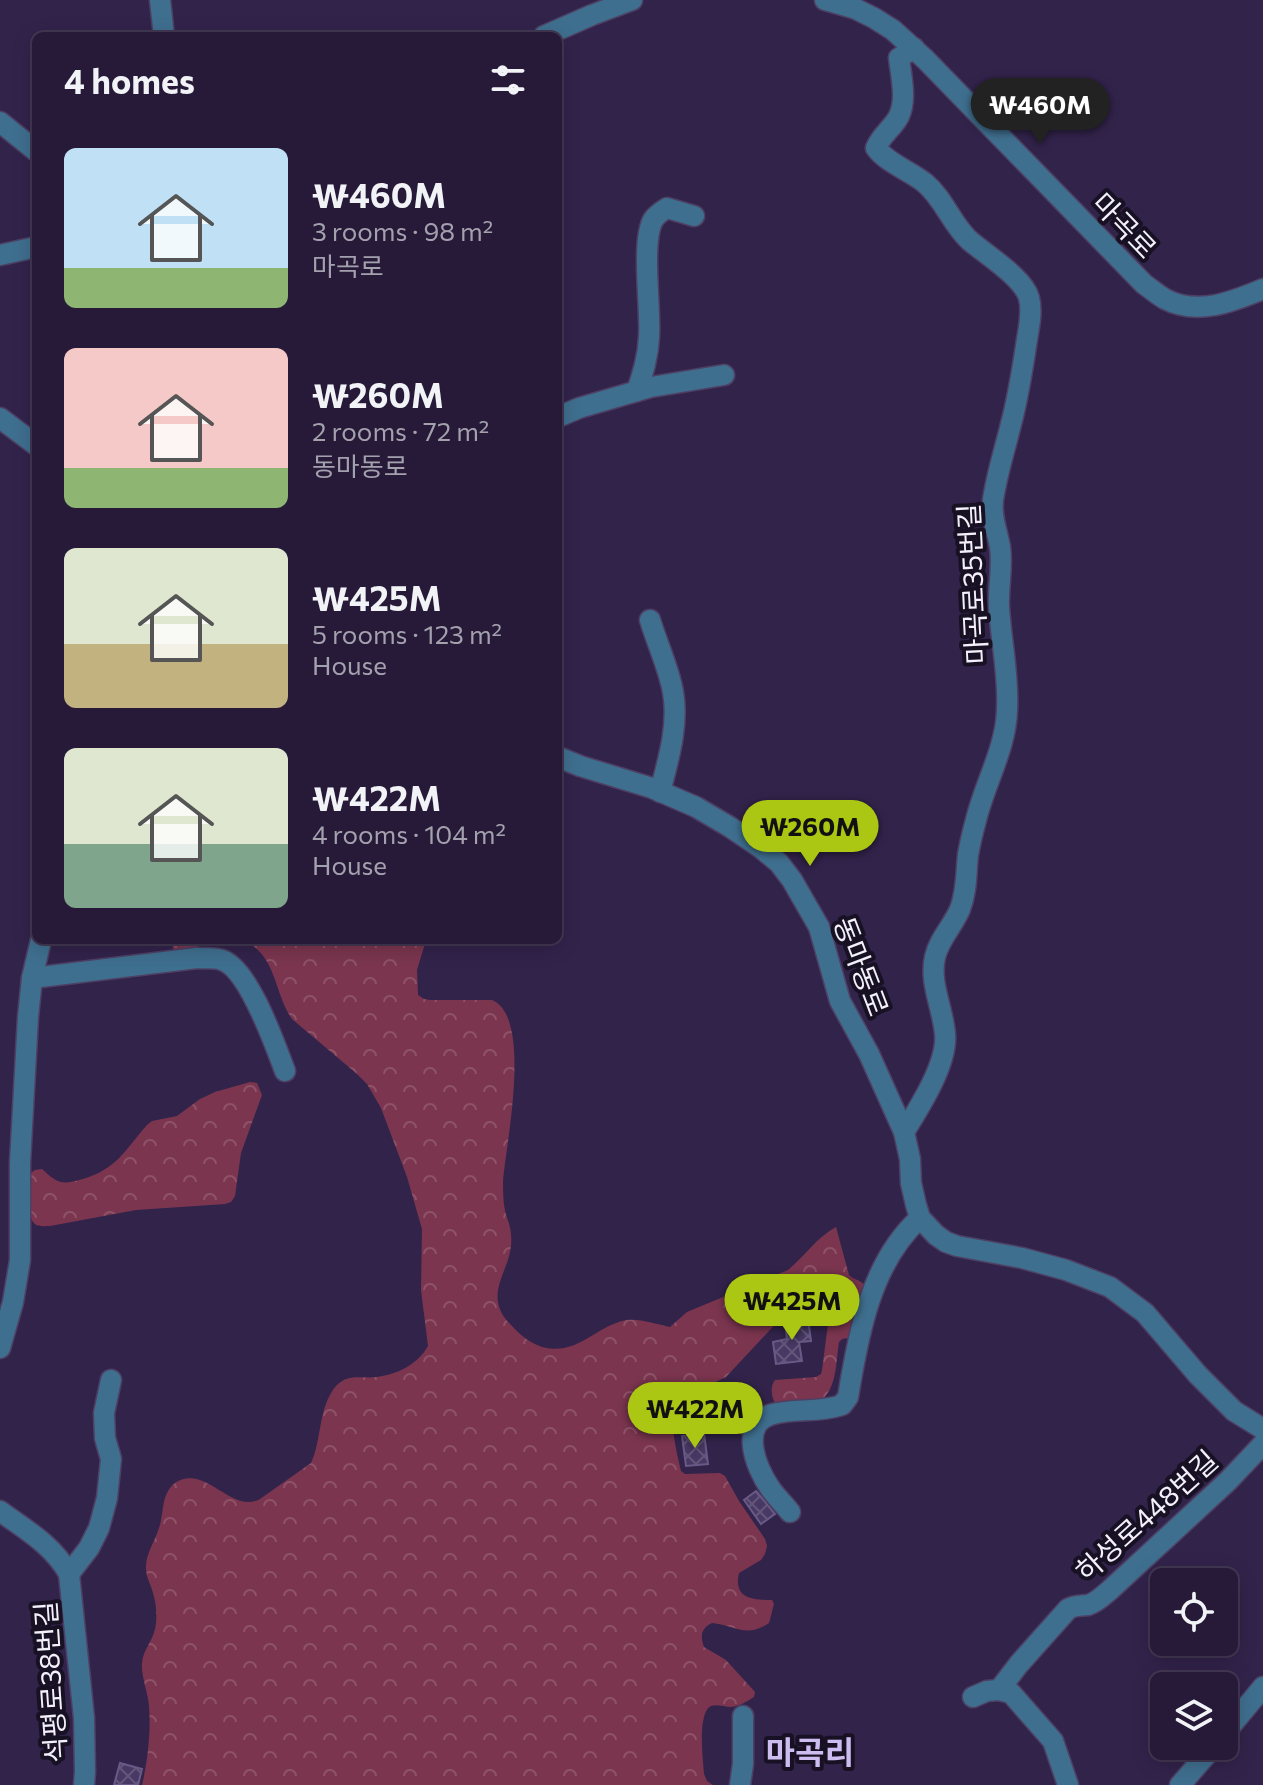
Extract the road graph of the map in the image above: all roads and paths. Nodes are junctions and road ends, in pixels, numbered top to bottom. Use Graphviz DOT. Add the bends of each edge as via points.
graph roads {
  1 [pos="160,0"];
  2 [pos="632,0"];
  3 [pos="825,0"];
  4 [pos="164,32"];
  5 [pos="553,32"];
  6 [pos="914,48"];
  7 [pos="0,122"];
  8 [pos="32,148"];
  9 [pos="694,216"];
  10 [pos="32,248"];
  11 [pos="0,255"];
  12 [pos="1263,289"];
  13 [pos="724,375"];
  14 [pos="637,391"];
  15 [pos="562,415"];
  16 [pos="0,418"];
  17 [pos="32,442"];
  18 [pos="650,620"];
  19 [pos="562,759"];
  20 [pos="660,792"];
  21 [pos="40,944"];
  22 [pos="32,978"];
  23 [pos="285,1071"];
  24 [pos="904,1132"];
  25 [pos="920,1218"];
  26 [pos="0,1348"];
  27 [pos="111,1380"];
  28 [pos="1263,1429"];
  29 [pos="1263,1444"];
  30 [pos="0,1511"];
  31 [pos="790,1512"];
  32 [pos="69,1574"];
  33 [pos="1263,1687"];
  34 [pos="999,1690"];
  35 [pos="973,1697"];
  36 [pos="743,1716"];
  37 [pos="1238,1717"];
  38 [pos="1202,1760"];
  39 [pos="84,1785"];
  40 [pos="740,1785"];
  41 [pos="1068,1785"];
  42 [pos="1180,1785"];
  1 -- 4 [label="street"];
  2 -- 5 [label="street"];
  3 -- 6 [label="street, 마곡로" via="874,18"];
  6 -- 12 [label="street, 마곡로" via="1155,292 1191,307 1219,306"];
  6 -- 24 [label="street, 마곡로35번길" via="899,58 903,103 876,148 927,185 968,239 1021,285 1030,308 992,515 1000,549 1005,727 977,816 965,892 935,956 945,1053"];
  7 -- 8 [label="street"];
  9 -- 14 [label="street" via="667,208 652,222 650,334"];
  10 -- 11 [label="street"];
  13 -- 14 [label="street"];
  14 -- 15 [label="street"];
  16 -- 17 [label="street"];
  18 -- 20 [label="street" via="674,707"];
  19 -- 20 [label="street, 동마동로"];
  20 -- 24 [label="street, 동마동로" via="730,827 779,863 792,880 819,927 840,1001"];
  21 -- 22 [label="street"];
  22 -- 23 [label="street" via="197,958 222,960 246,983"];
  22 -- 26 [label="street" via="20,1163 20,1260"];
  24 -- 25 [label="street"];
  25 -- 28 [label="street" via="946,1242 1052,1266 1125,1296 1217,1395"];
  25 -- 31 [label="street" via="893,1249 873,1292 842,1405 770,1414 753,1431 757,1466"];
  27 -- 32 [label="street, 석평로38번길" via="104,1413 111,1459 107,1498 89,1548"];
  29 -- 34 [label="street, 하성로448번길" via="1096,1602 1068,1609"];
  30 -- 32 [label="street, 석평로38번길" via="43,1541"];
  32 -- 39 [label="street, 석평로38번길" via="84,1718"];
  33 -- 37 [label="street"];
  34 -- 35 [label="street"];
  34 -- 41 [label="street" via="1011,1693 1053,1741"];
  36 -- 40 [label="street"];
  38 -- 42 [label="street"];
}
